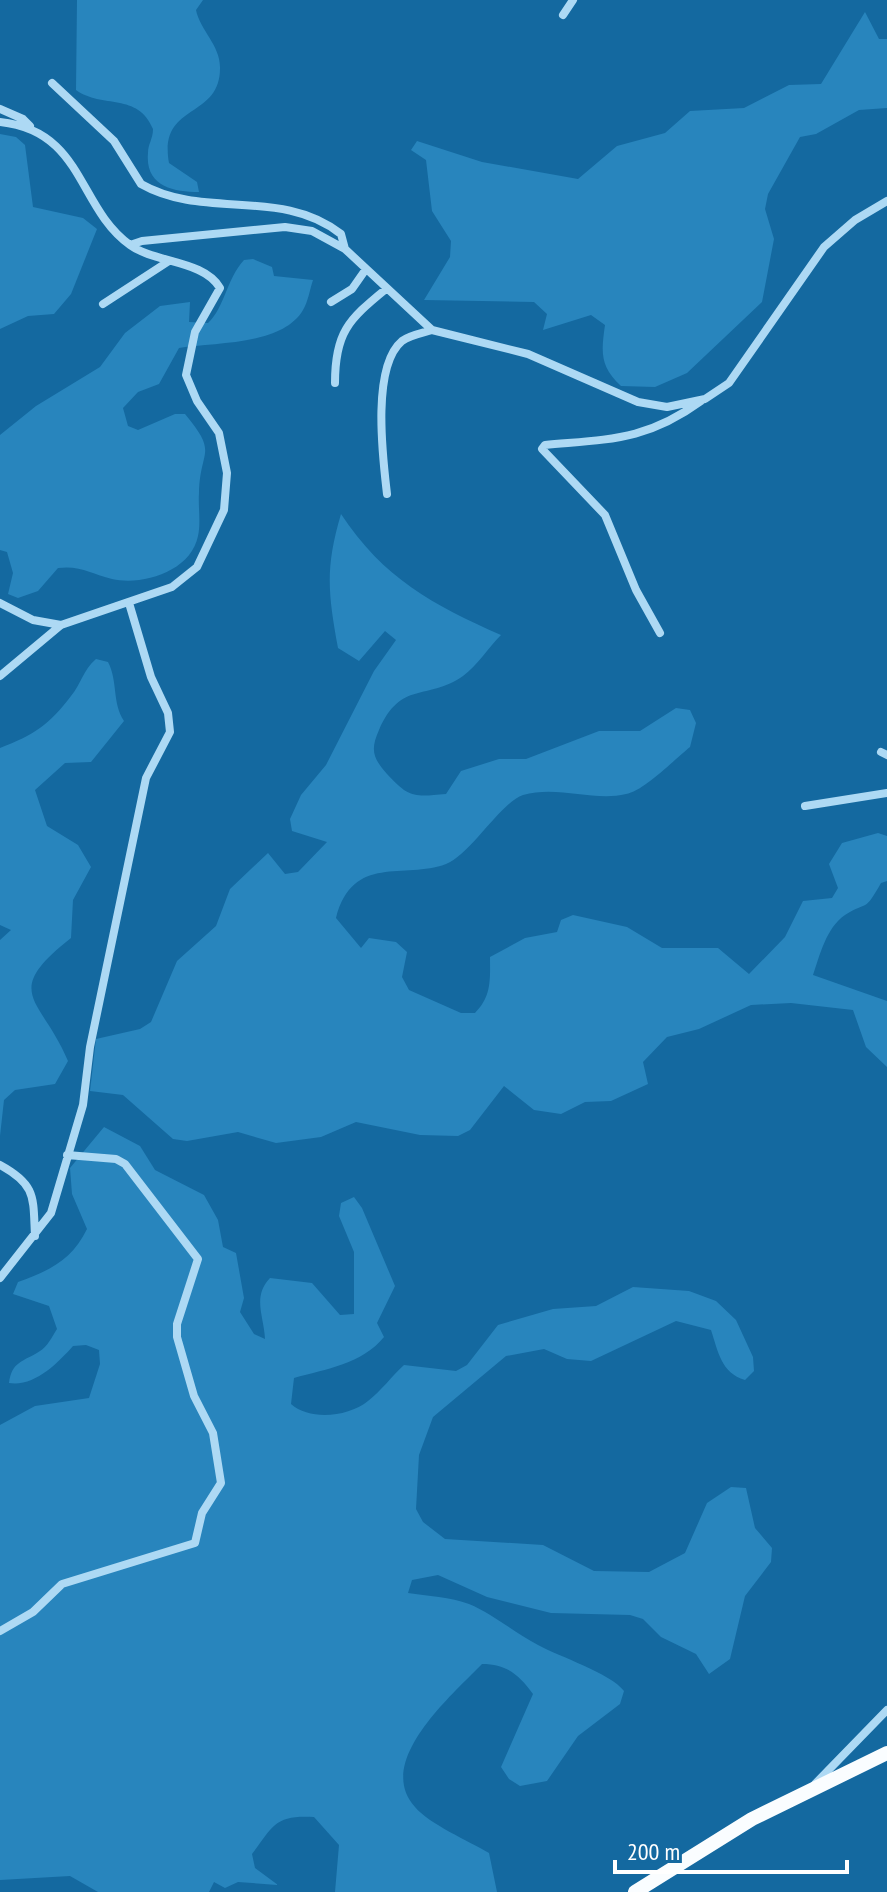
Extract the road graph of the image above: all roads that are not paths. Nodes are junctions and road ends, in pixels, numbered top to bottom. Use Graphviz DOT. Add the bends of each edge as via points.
graph roads {
  1 [pos="573,0"];
  2 [pos="563,15"];
  3 [pos="52,83"];
  4 [pos="0,109"];
  5 [pos="0,122"];
  6 [pos="32,129"];
  7 [pos="887,201"];
  8 [pos="130,245"];
  9 [pos="345,249"];
  10 [pos="169,261"];
  11 [pos="366,269"];
  12 [pos="386,289"];
  13 [pos="331,302"];
  14 [pos="103,304"];
  15 [pos="432,330"];
  16 [pos="335,383"];
  17 [pos="705,399"];
  18 [pos="387,494"];
  19 [pos="0,603"];
  20 [pos="129,603"];
  21 [pos="61,625"];
  22 [pos="660,633"];
  23 [pos="0,676"];
  24 [pos="887,793"];
  25 [pos="805,806"];
  26 [pos="67,1155"];
  27 [pos="0,1165"];
  28 [pos="35,1236"];
  29 [pos="0,1278"];
  30 [pos="0,1631"];
  31 [pos="887,1710"];
  32 [pos="887,1753"];
  33 [pos="812,1788"];
  34 [pos="635,1892"];
  1 -- 2 [label="street"];
  3 -- 9 [label="street" via="114,141 134,176 150,189 200,201 304,212 341,234"];
  4 -- 6 [label="street"];
  5 -- 6 [label="street"];
  6 -- 8 [label="street" via="60,149 112,230"];
  7 -- 17 [label="street" via="824,247 737,375"];
  8 -- 9 [label="street" via="285,227 312,231"];
  8 -- 10 [label="street"];
  9 -- 11 [label="street"];
  10 -- 14 [label="street"];
  10 -- 20 [label="street" via="213,279 220,288 195,332 186,375 219,433 227,499 192,574"];
  11 -- 12 [label="street"];
  11 -- 13 [label="street" via="352,289"];
  12 -- 15 [label="street"];
  12 -- 16 [label="street" via="348,323 338,340"];
  15 -- 17 [label="street" via="528,354 638,402 667,407"];
  15 -- 18 [label="street" via="402,341 387,374 380,437"];
  17 -- 22 [label="street" via="650,432 542,449 605,515"];
  19 -- 21 [label="street" via="33,620"];
  20 -- 21 [label="street"];
  20 -- 26 [label="street" via="170,732 146,778 90,1047 83,1105"];
  21 -- 23 [label="street"];
  24 -- 25 [label="street"];
  26 -- 28 [label="street" via="51,1213"];
  26 -- 30 [label="street" via="125,1164 198,1259 177,1337 195,1399 213,1433 221,1483 202,1513 195,1543 64,1583 33,1612"];
  27 -- 28 [label="street" via="31,1188"];
  28 -- 29 [label="street"];
  31 -- 33 [label="street"];
  32 -- 33 [label="main road"];
  33 -- 34 [label="main road"];
}
